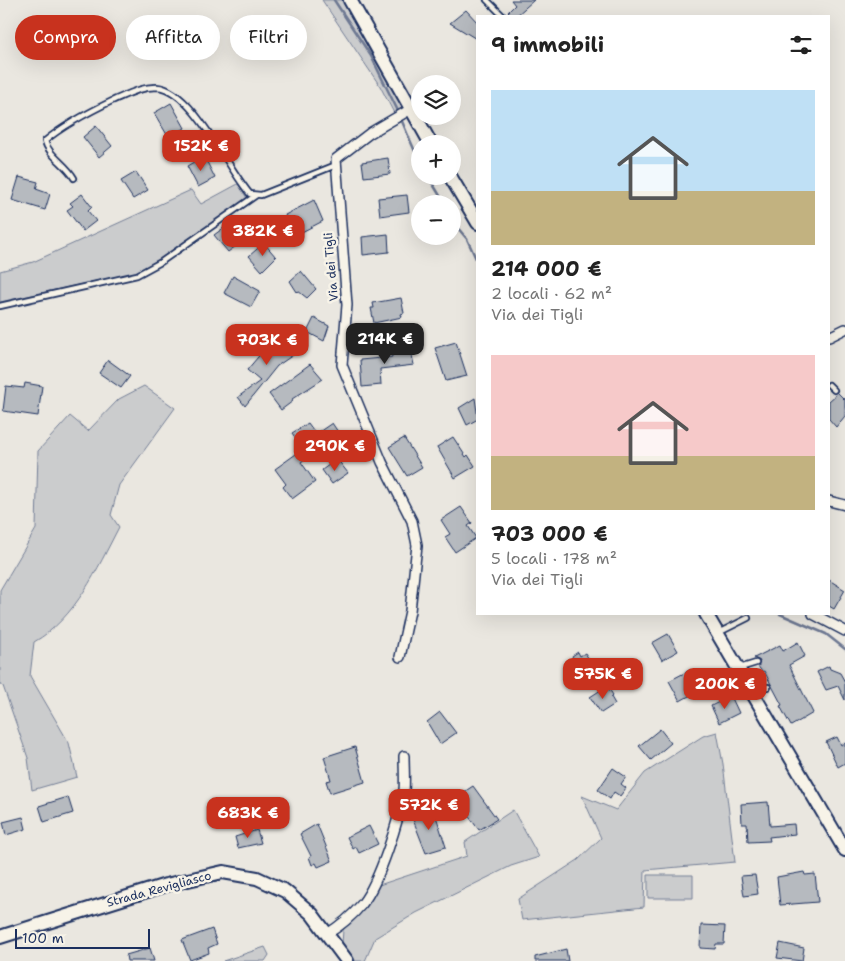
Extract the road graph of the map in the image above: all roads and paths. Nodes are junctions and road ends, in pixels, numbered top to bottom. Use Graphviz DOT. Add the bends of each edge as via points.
graph roads {
  1 [pos="350,0"];
  2 [pos="487,0"];
  3 [pos="501,15"];
  4 [pos="411,109"];
  5 [pos="336,165"];
  6 [pos="74,178"];
  7 [pos="455,185"];
  8 [pos="255,196"];
  9 [pos="476,220"];
  10 [pos="0,306"];
  11 [pos="845,329"];
  12 [pos="830,336"];
  13 [pos="830,386"];
  14 [pos="834,390"];
  15 [pos="830,501"];
  16 [pos="845,505"];
  17 [pos="707,615"];
  18 [pos="816,615"];
  19 [pos="748,618"];
  20 [pos="844,629"];
  21 [pos="718,634"];
  22 [pos="400,657"];
  23 [pos="756,663"];
  24 [pos="738,669"];
  25 [pos="768,687"];
  26 [pos="749,688"];
  27 [pos="404,756"];
  28 [pos="845,850"];
  29 [pos="327,934"];
  30 [pos="0,937"];
  31 [pos="347,961"];
  1 -- 4 [label="street"];
  2 -- 3 [label="lane"];
  4 -- 5 [label="street" via="370,133 336,159"];
  5 -- 8 [label="lane"];
  5 -- 22 [label="street, Via dei Tigli" via="347,305 342,365 382,462 412,522 417,544 410,611"];
  6 -- 8 [label="lane" via="68,168 51,154 45,141 131,92 159,87 176,95 193,112 245,189"];
  7 -- 9 [label="street"];
  8 -- 10 [label="lane" via="161,262 137,275"];
  11 -- 12 [label="street"];
  13 -- 14 [label="lane"];
  15 -- 16 [label="street"];
  17 -- 21 [label="street"];
  18 -- 20 [label="street"];
  19 -- 21 [label="lane"];
  21 -- 24 [label="street"];
  23 -- 24 [label="lane"];
  24 -- 26 [label="street"];
  25 -- 26 [label="lane"];
  26 -- 28 [label="street"];
  27 -- 29 [label="street" via="404,790 399,812 372,885 348,919"];
  29 -- 30 [label="street, Strada Revigliasco" via="312,914 285,891 257,878 223,872 166,885"];
  29 -- 31 [label="street, Strada Revigliasco"];
}
